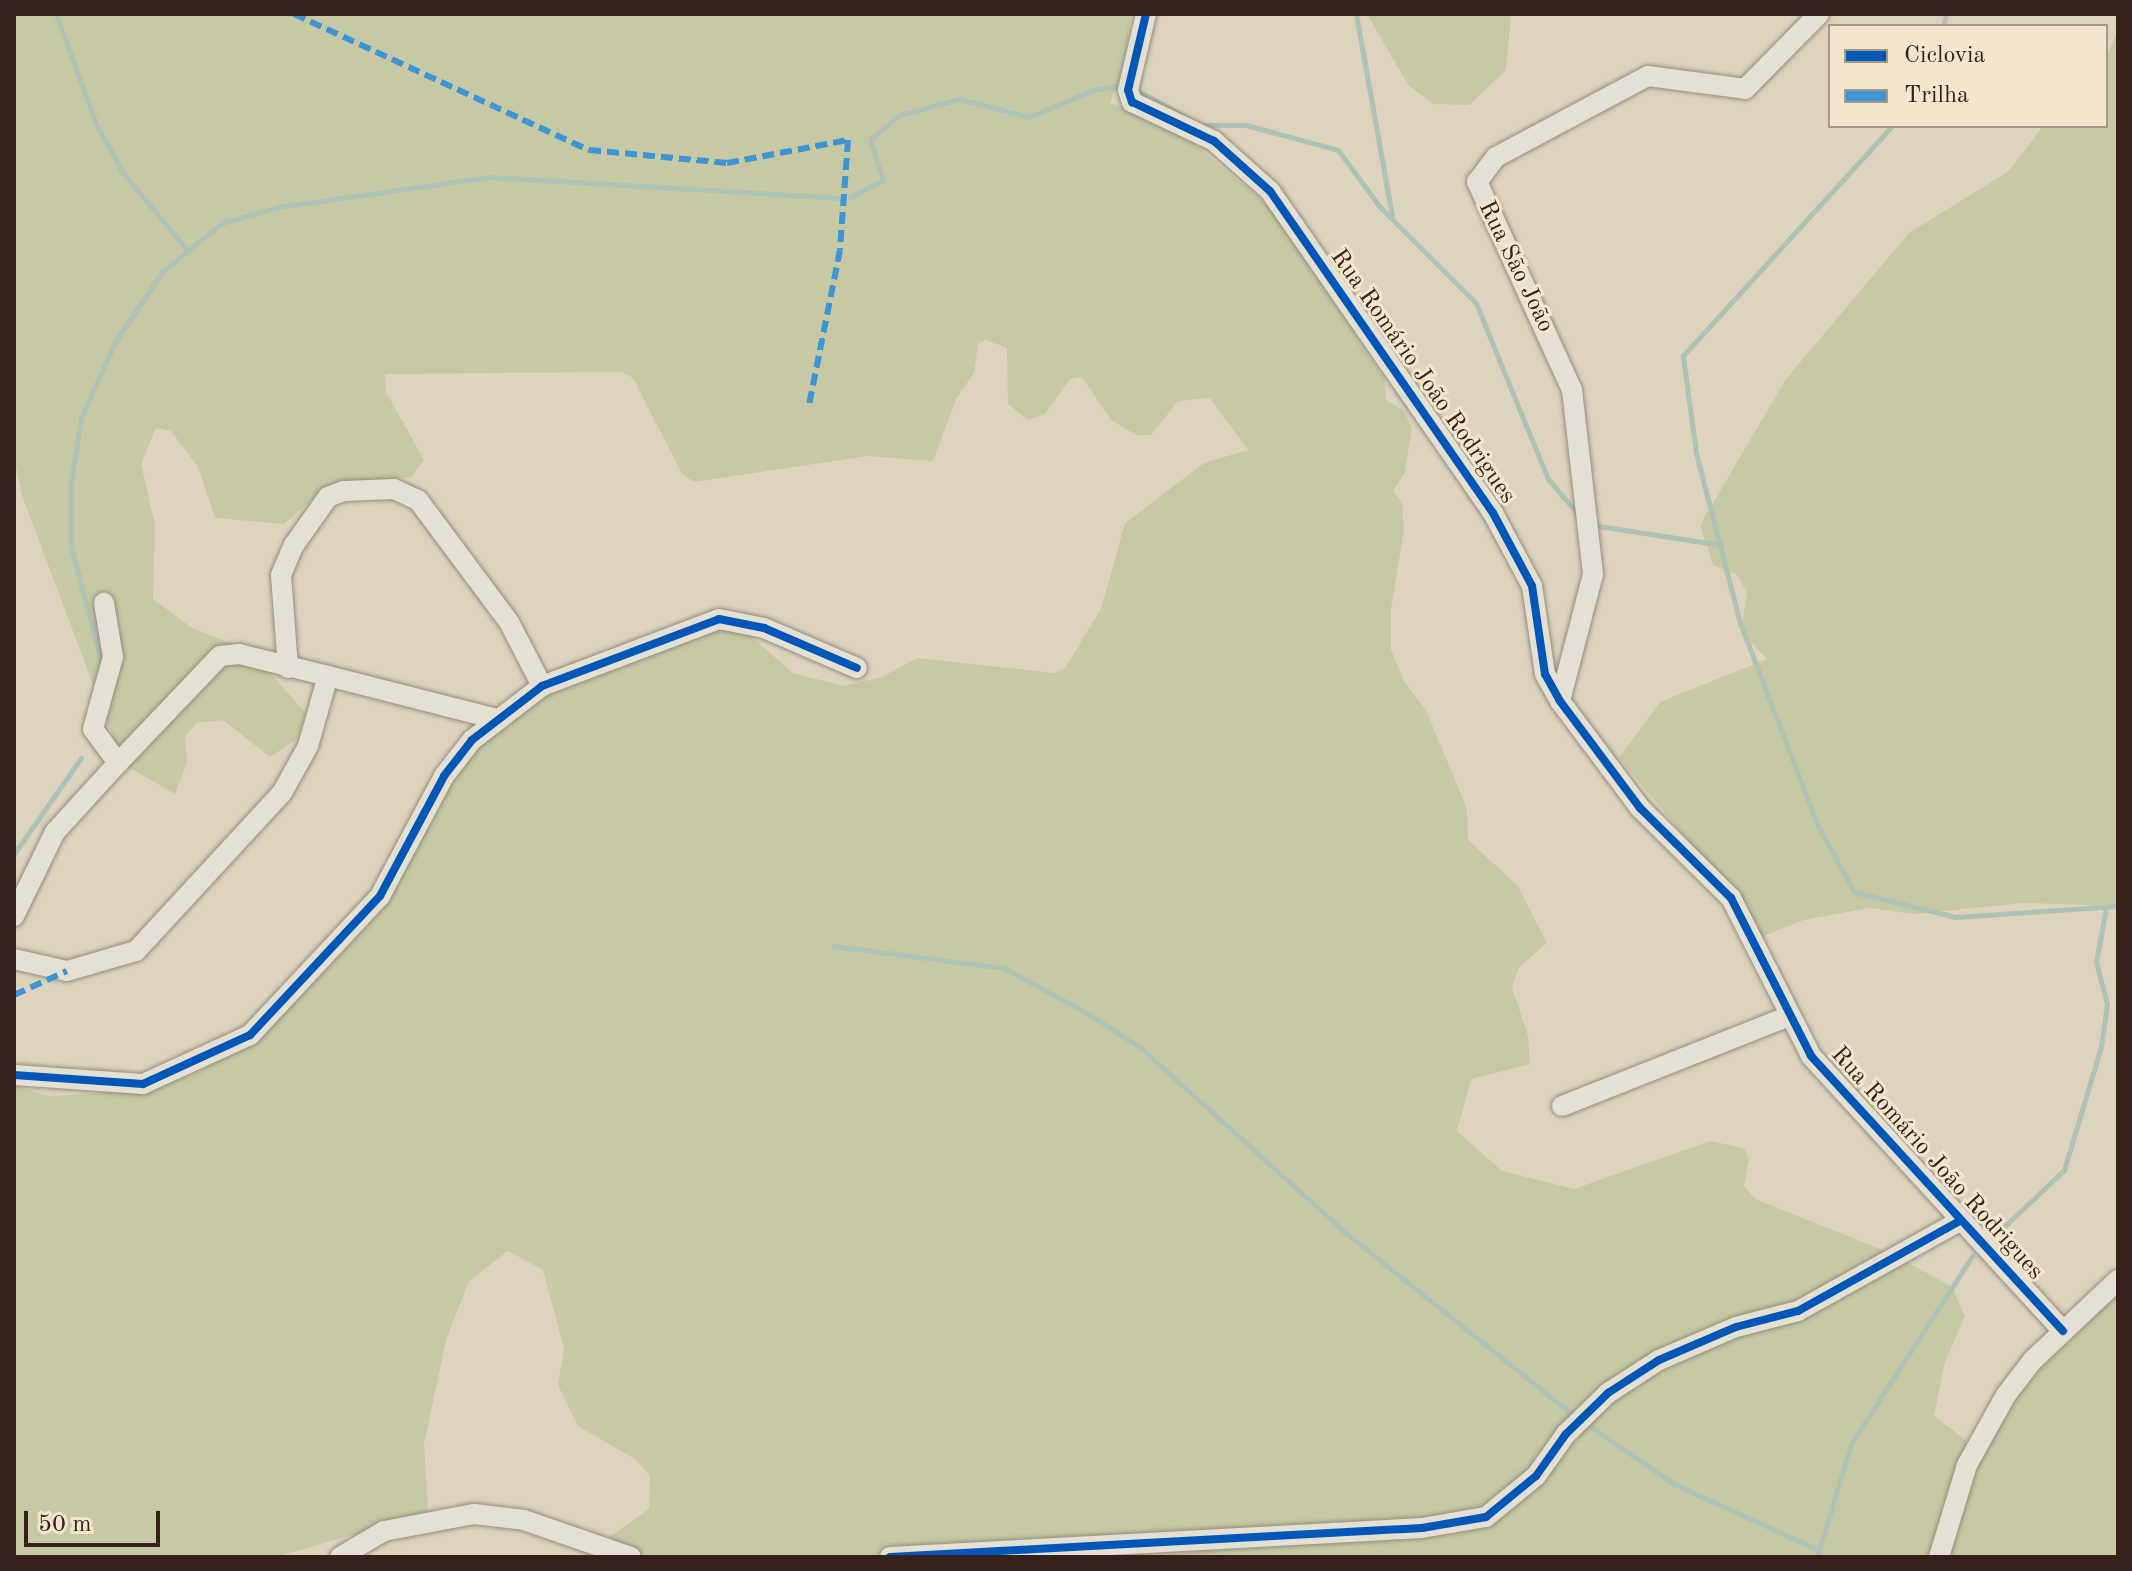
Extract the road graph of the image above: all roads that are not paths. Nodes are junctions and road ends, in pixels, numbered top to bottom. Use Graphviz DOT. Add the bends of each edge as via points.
graph roads {
  1 [pos="1146,14"];
  2 [pos="1819,14"];
  3 [pos="104,603"];
  4 [pos="288,668"];
  5 [pos="857,668"];
  6 [pos="328,676"];
  7 [pos="542,686"];
  8 [pos="1560,701"];
  9 [pos="493,718"];
  10 [pos="118,763"];
  11 [pos="14,916"];
  12 [pos="14,959"];
  13 [pos="1787,1017"];
  14 [pos="14,1075"];
  15 [pos="1562,1106"];
  16 [pos="1958,1222"];
  17 [pos="2118,1280"];
  18 [pos="2063,1331"];
  19 [pos="340,1557"];
  20 [pos="631,1557"];
  21 [pos="890,1557"];
  22 [pos="1939,1557"];
  1 -- 8 [label="street, Rua Romário João Rodrigues" via="1128,90 1132,102 1214,141 1270,191 1493,513 1532,586 1545,674"];
  2 -- 8 [label="street, Rua São João" via="1745,89 1648,76 1496,157 1477,182 1572,390 1593,574"];
  3 -- 10 [label="street" via="113,657 93,729"];
  4 -- 6 [label="street"];
  4 -- 7 [label="street" via="281,575 294,545 328,497 344,491 394,489 412,495 427,512 509,622"];
  4 -- 10 [label="street" via="239,654 220,656"];
  5 -- 7 [label="street" via="764,628 719,619"];
  6 -- 9 [label="street"];
  6 -- 12 [label="street" via="308,746 282,793 136,951 67,971"];
  7 -- 9 [label="street"];
  8 -- 13 [label="street, Rua Romário João Rodrigues" via="1640,808 1731,898"];
  9 -- 14 [label="street" via="444,776 380,896 250,1035 143,1084"];
  10 -- 11 [label="street" via="55,832"];
  13 -- 15 [label="street"];
  13 -- 16 [label="street, Rua Romário João Rodrigues" via="1833,1084"];
  16 -- 18 [label="street, Rua Romário João Rodrigues"];
  16 -- 21 [label="street" via="1798,1311 1736,1327 1659,1360 1608,1393 1566,1434 1536,1476 1486,1517 1434,1527"];
  17 -- 18 [label="street"];
  18 -- 22 [label="street" via="2006,1395 1967,1465"];
  19 -- 20 [label="street" via="384,1531 474,1514 524,1520"];
}
